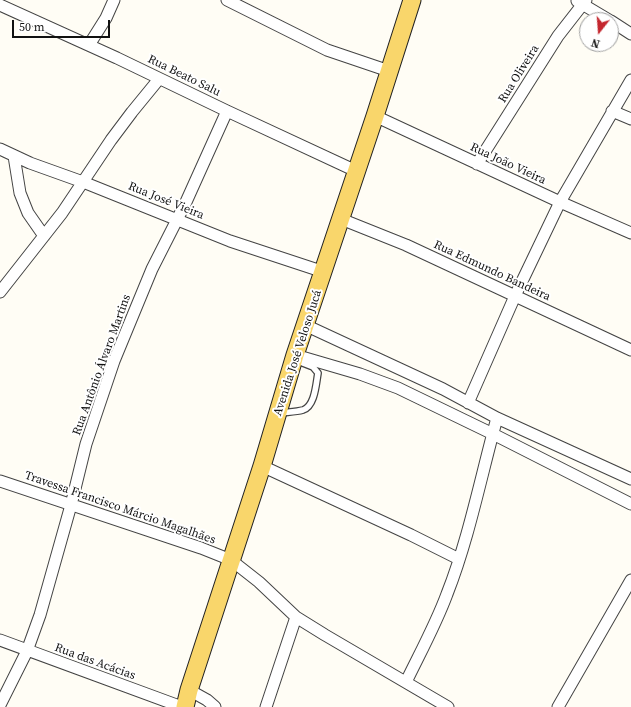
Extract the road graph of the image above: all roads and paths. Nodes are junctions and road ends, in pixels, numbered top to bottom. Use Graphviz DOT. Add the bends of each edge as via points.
graph roads {
  1 [pos="114,0"];
  2 [pos="227,0"];
  3 [pos="412,0"];
  4 [pos="582,1"];
  5 [pos="0,5"];
  6 [pos="597,12"];
  7 [pos="619,27"];
  8 [pos="631,34"];
  9 [pos="89,45"];
  10 [pos="389,71"];
  11 [pos="159,79"];
  12 [pos="631,80"];
  13 [pos="227,111"];
  14 [pos="612,111"];
  15 [pos="376,116"];
  16 [pos="631,119"];
  17 [pos="0,149"];
  18 [pos="14,156"];
  19 [pos="477,164"];
  20 [pos="356,171"];
  21 [pos="83,182"];
  22 [pos="560,202"];
  23 [pos="341,219"];
  24 [pos="177,220"];
  25 [pos="631,233"];
  26 [pos="44,236"];
  27 [pos="324,272"];
  28 [pos="0,292"];
  29 [pos="515,296"];
  30 [pos="305,326"];
  31 [pos="631,350"];
  32 [pos="295,357"];
  33 [pos="468,402"];
  34 [pos="278,414"];
  35 [pos="497,418"];
  36 [pos="493,434"];
  37 [pos="262,466"];
  38 [pos="631,479"];
  39 [pos="0,481"];
  40 [pos="631,504"];
  41 [pos="71,505"];
  42 [pos="459,559"];
  43 [pos="231,560"];
  44 [pos="631,580"];
  45 [pos="296,617"];
  46 [pos="0,640"];
  47 [pos="27,651"];
  48 [pos="406,682"];
  49 [pos="189,690"];
  50 [pos="0,705"];
  51 [pos="184,707"];
  52 [pos="215,707"];
  53 [pos="266,707"];
  54 [pos="448,707"];
  55 [pos="558,707"];
  1 -- 9 [label="street"];
  2 -- 10 [label="street" via="328,50"];
  3 -- 10 [label="main road, Avenida José Veloso Jucá"];
  4 -- 6 [label="street"];
  4 -- 19 [label="street, Rua Oliveira"];
  5 -- 9 [label="street, Rua Beato Salu"];
  7 -- 8 [label="street"];
  9 -- 11 [label="street, Rua Beato Salu"];
  10 -- 15 [label="main road, Avenida José Veloso Jucá"];
  11 -- 13 [label="street, Rua Beato Salu"];
  11 -- 21 [label="street" via="132,112"];
  12 -- 14 [label="street"];
  13 -- 20 [label="street, Rua Beato Salu"];
  13 -- 24 [label="street, Rua Antônio Álvaro Martins"];
  14 -- 16 [label="street"];
  14 -- 22 [label="street"];
  15 -- 19 [label="street, Rua João Vieira"];
  15 -- 20 [label="main road, Avenida José Veloso Jucá"];
  17 -- 18 [label="street, Rua José Vieira"];
  18 -- 21 [label="street, Rua José Vieira"];
  18 -- 26 [label="street" via="20,193 28,213"];
  19 -- 22 [label="street, Rua João Vieira"];
  20 -- 23 [label="main road, Avenida José Veloso Jucá"];
  21 -- 24 [label="street, Rua José Vieira"];
  21 -- 26 [label="street"];
  22 -- 25 [label="street, Rua João Vieira"];
  22 -- 29 [label="street"];
  23 -- 27 [label="main road, Avenida José Veloso Jucá"];
  23 -- 29 [label="street, Rua Edmundo Bandeira" via="406,245"];
  24 -- 27 [label="street, Rua José Vieira" via="230,241"];
  24 -- 41 [label="street, Rua Antônio Álvaro Martins" via="152,269 114,361 86,444"];
  26 -- 28 [label="street"];
  27 -- 30 [label="main road, Avenida José Veloso Jucá"];
  29 -- 31 [label="street, Rua Edmundo Bandeira"];
  29 -- 33 [label="street"];
  30 -- 32 [label="main road, Avenida José Veloso Jucá"];
  30 -- 33 [label="street"];
  32 -- 34 [label="main road, Avenida José Veloso Jucá"];
  32 -- 34 [label="lane" via="313,367 318,373 313,397 310,405 304,410"];
  32 -- 36 [label="street" via="360,374 398,388"];
  33 -- 35 [label="street"];
  34 -- 37 [label="main road, Avenida José Veloso Jucá"];
  35 -- 36 [label="street"];
  35 -- 38 [label="street"];
  36 -- 40 [label="street"];
  36 -- 42 [label="street"];
  37 -- 42 [label="street"];
  37 -- 43 [label="main road, Avenida José Veloso Jucá"];
  39 -- 41 [label="street, Travessa Francisco Márcio Magalhães"];
  41 -- 43 [label="street, Travessa Francisco Márcio Magalhães"];
  41 -- 47 [label="street, Rua Antônio Álvaro Martins" via="40,615"];
  42 -- 48 [label="street" via="444,601"];
  43 -- 45 [label="street, Travessa Francisco Márcio Magalhães"];
  43 -- 49 [label="main road, Avenida José Veloso Jucá"];
  44 -- 55 [label="street"];
  45 -- 48 [label="street, Travessa Francisco Márcio Magalhães"];
  45 -- 53 [label="street"];
  46 -- 47 [label="street, Rua das Acácias"];
  47 -- 50 [label="street, Rua Antônio Álvaro Martins"];
  47 -- 51 [label="street, Rua das Acácias"];
  48 -- 54 [label="street, Travessa Francisco Márcio Magalhães"];
  49 -- 51 [label="main road, Avenida José Veloso Jucá"];
  49 -- 52 [label="street"];
}
